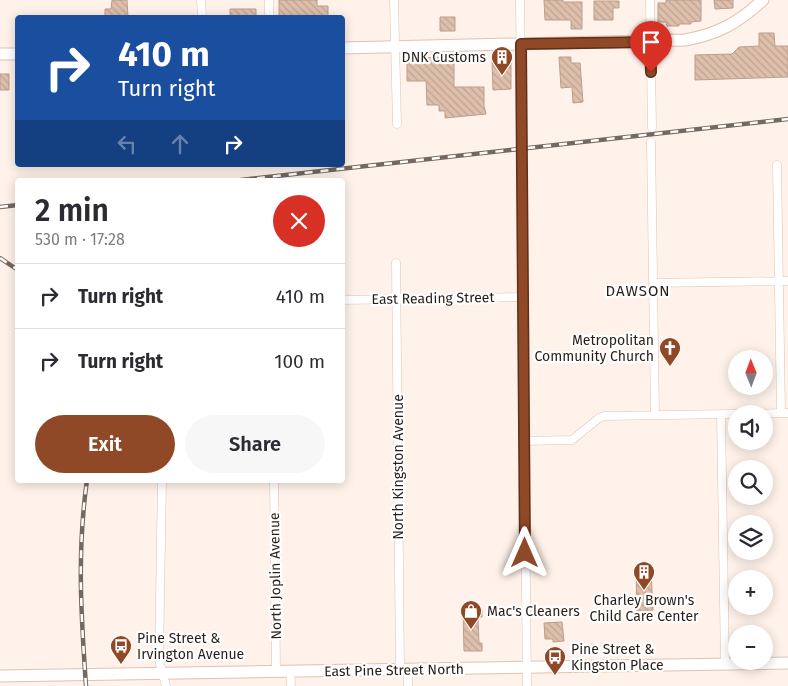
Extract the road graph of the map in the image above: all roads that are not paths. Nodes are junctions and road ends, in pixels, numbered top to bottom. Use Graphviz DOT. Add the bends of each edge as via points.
graph roads {
  1 [pos="201,0"];
  2 [pos="269,0"];
  3 [pos="394,0"];
  4 [pos="520,0"];
  5 [pos="650,0"];
  6 [pos="763,0"];
  7 [pos="202,15"];
  8 [pos="269,15"];
  9 [pos="650,42"];
  10 [pos="521,44"];
  11 [pos="394,47"];
  12 [pos="345,48"];
  13 [pos="0,54"];
  14 [pos="15,54"];
  15 [pos="397,124"];
  16 [pos="652,128"];
  17 [pos="651,142"];
  18 [pos="777,165"];
  19 [pos="396,263"];
  20 [pos="779,281"];
  21 [pos="788,281"];
  22 [pos="654,282"];
  23 [pos="523,296"];
  24 [pos="397,299"];
  25 [pos="345,300"];
  26 [pos="784,413"];
  27 [pos="720,414"];
  28 [pos="655,415"];
  29 [pos="524,441"];
  30 [pos="162,483"];
  31 [pos="274,483"];
  32 [pos="788,663"];
  33 [pos="724,664"];
  34 [pos="526,667"];
  35 [pos="404,670"];
  36 [pos="276,671"];
  37 [pos="290,671"];
  38 [pos="163,674"];
  39 [pos="0,676"];
  40 [pos="166,686"];
  41 [pos="290,686"];
  42 [pos="408,686"];
  43 [pos="527,686"];
  1 -- 7 [label="street"];
  2 -- 8 [label="street"];
  3 -- 11 [label="street"];
  4 -- 10 [label="street"];
  5 -- 9 [label="street"];
  6 -- 9 [label="main road" via="721,30 685,40"];
  9 -- 10 [label="main road"];
  9 -- 16 [label="street"];
  10 -- 11 [label="main road"];
  10 -- 23 [label="street"];
  11 -- 12 [label="main road"];
  11 -- 15 [label="street"];
  13 -- 14 [label="main road"];
  17 -- 22 [label="street"];
  18 -- 20 [label="street"];
  19 -- 24 [label="street, North Kingston Avenue"];
  20 -- 21 [label="street"];
  20 -- 22 [label="street"];
  20 -- 26 [label="street"];
  22 -- 28 [label="street"];
  23 -- 24 [label="street, East Reading Street"];
  23 -- 29 [label="street"];
  24 -- 25 [label="street, East Reading Street"];
  24 -- 35 [label="street, North Kingston Avenue"];
  26 -- 27 [label="street"];
  27 -- 28 [label="street"];
  27 -- 33 [label="street"];
  28 -- 29 [label="street" via="604,416 572,440"];
  29 -- 34 [label="street"];
  30 -- 38 [label="street" via="158,660"];
  31 -- 36 [label="street, North Joplin Avenue"];
  32 -- 33 [label="main road, East Pine Street North"];
  33 -- 34 [label="main road, East Pine Street North"];
  34 -- 35 [label="main road, East Pine Street North"];
  34 -- 43 [label="street"];
  35 -- 37 [label="main road, East Pine Street North"];
  35 -- 42 [label="street, North Kingston Avenue"];
  36 -- 37 [label="main road, East Pine Street North"];
  36 -- 38 [label="main road, East Pine Street North"];
  37 -- 41 [label="street"];
  38 -- 39 [label="main road, East Pine Street North"];
  38 -- 40 [label="street"];
}
